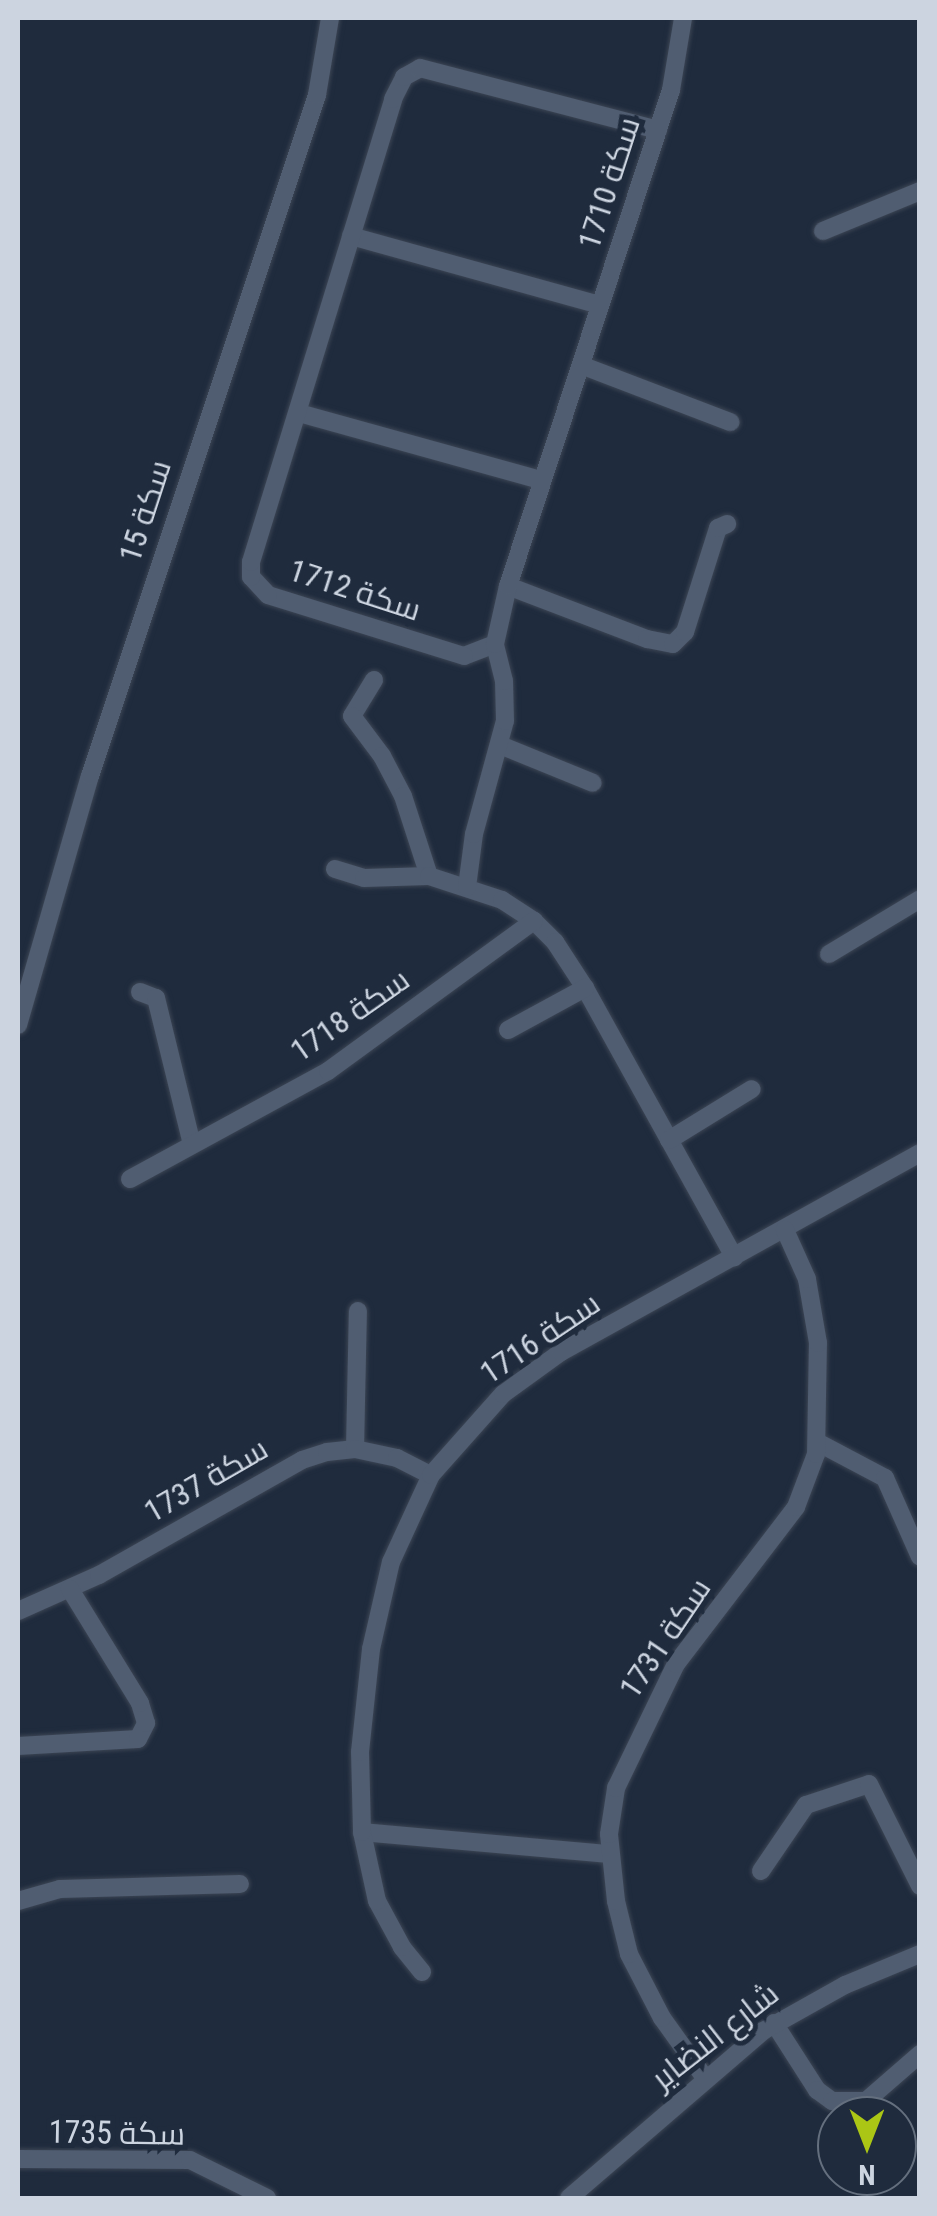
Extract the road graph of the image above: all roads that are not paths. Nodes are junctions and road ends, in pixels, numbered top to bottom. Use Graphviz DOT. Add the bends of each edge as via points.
graph roads {
  1 [pos="330,18"];
  2 [pos="683,18"];
  3 [pos="658,130"];
  4 [pos="920,192"];
  5 [pos="823,231"];
  6 [pos="351,236"];
  7 [pos="600,305"];
  8 [pos="581,366"];
  9 [pos="300,413"];
  10 [pos="730,422"];
  11 [pos="540,480"];
  12 [pos="727,524"];
  13 [pos="508,586"];
  14 [pos="495,644"];
  15 [pos="374,680"];
  16 [pos="500,745"];
  17 [pos="593,783"];
  18 [pos="335,869"];
  19 [pos="428,876"];
  20 [pos="467,887"];
  21 [pos="920,900"];
  22 [pos="534,921"];
  23 [pos="829,954"];
  24 [pos="586,988"];
  25 [pos="140,992"];
  26 [pos="18,1025"];
  27 [pos="508,1030"];
  28 [pos="752,1089"];
  29 [pos="669,1140"];
  30 [pos="192,1145"];
  31 [pos="920,1153"];
  32 [pos="130,1178"];
  33 [pos="786,1230"];
  34 [pos="734,1256"];
  35 [pos="358,1311"];
  36 [pos="816,1442"];
  37 [pos="355,1449"];
  38 [pos="432,1475"];
  39 [pos="920,1556"];
  40 [pos="70,1590"];
  41 [pos="18,1611"];
  42 [pos="18,1746"];
  43 [pos="362,1832"];
  44 [pos="609,1854"];
  45 [pos="761,1871"];
  46 [pos="240,1884"];
  47 [pos="920,1886"];
  48 [pos="18,1901"];
  49 [pos="920,1954"];
  50 [pos="422,1972"];
  51 [pos="774,2024"];
  52 [pos="920,2054"];
  53 [pos="705,2078"];
  54 [pos="18,2159"];
  55 [pos="266,2198"];
  56 [pos="569,2198"];
  1 -- 26 [label="street, سكة 15" via="317,95 90,776"];
  2 -- 3 [label="street, سكة 1710"];
  3 -- 6 [label="street, سكة 1712" via="420,68 404,77 393,99"];
  3 -- 7 [label="street, سكة 1710"];
  4 -- 5 [label="street"];
  6 -- 7 [label="street"];
  6 -- 9 [label="street, سكة 1712"];
  7 -- 8 [label="street, سكة 1710"];
  8 -- 10 [label="street"];
  8 -- 11 [label="street, سكة 1710"];
  9 -- 11 [label="street"];
  9 -- 14 [label="street, سكة 1712" via="250,577 268,595 464,656"];
  11 -- 13 [label="street, سكة 1710"];
  12 -- 13 [label="street" via="718,528 684,632 674,644"];
  13 -- 14 [label="street, سكة 1710"];
  14 -- 16 [label="street, سكة 1710" via="507,700"];
  15 -- 19 [label="street" via="352,716 403,796"];
  16 -- 17 [label="street"];
  16 -- 20 [label="street, سكة 1710" via="474,834"];
  18 -- 19 [label="street" via="364,878"];
  19 -- 20 [label="street"];
  20 -- 22 [label="street"];
  21 -- 23 [label="street"];
  22 -- 24 [label="street"];
  22 -- 30 [label="street, سكة 1718" via="328,1071"];
  24 -- 27 [label="street"];
  24 -- 29 [label="street"];
  25 -- 30 [label="street" via="156,998"];
  28 -- 29 [label="street"];
  29 -- 34 [label="street"];
  30 -- 32 [label="street, سكة 1718"];
  31 -- 33 [label="street, سكة 1716"];
  33 -- 34 [label="street, سكة 1716"];
  33 -- 36 [label="street, سكة 1731" via="807,1279 818,1343"];
  34 -- 38 [label="street, سكة 1716" via="561,1352 503,1394"];
  35 -- 37 [label="street"];
  36 -- 39 [label="street" via="885,1478"];
  36 -- 44 [label="street, سكة 1731" via="796,1507 676,1664 644,1722 616,1788"];
  37 -- 38 [label="street, سكة 1737" via="398,1458"];
  37 -- 40 [label="street, سكة 1737" via="302,1460"];
  38 -- 43 [label="street, سكة 1716" via="391,1562 371,1648 360,1752"];
  40 -- 41 [label="street, سكة 1737"];
  40 -- 42 [label="street" via="146,1723 138,1740"];
  43 -- 44 [label="street"];
  43 -- 50 [label="street, سكة 1716" via="378,1901"];
  44 -- 53 [label="street, سكة 1731" via="629,1954 662,2018"];
  45 -- 47 [label="street" via="806,1805 869,1784"];
  46 -- 48 [label="street" via="60,1889"];
  49 -- 51 [label="street, شارع النضاير"];
  51 -- 52 [label="street" via="817,2090 832,2101 866,2101"];
  51 -- 53 [label="street, شارع النضاير"];
  53 -- 56 [label="street, شارع النضاير"];
  54 -- 55 [label="street, سكة 1735" via="190,2160"];
}
